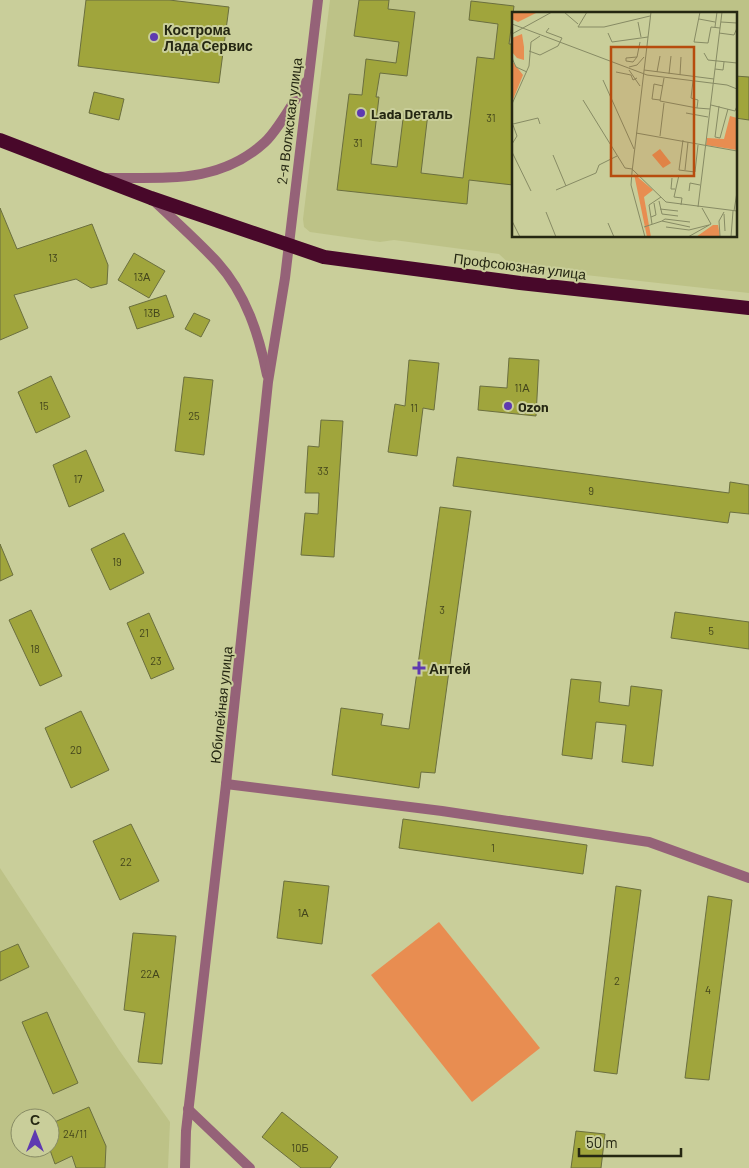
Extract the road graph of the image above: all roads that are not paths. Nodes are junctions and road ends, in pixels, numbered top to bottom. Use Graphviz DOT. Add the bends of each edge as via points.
graph roads {
  1 [pos="318,0"];
  2 [pos="307,82"];
  3 [pos="0,140"];
  4 [pos="102,178"];
  5 [pos="152,198"];
  6 [pos="289,246"];
  7 [pos="749,308"];
  8 [pos="268,382"];
  9 [pos="226,784"];
  10 [pos="749,878"];
  11 [pos="188,1108"];
  12 [pos="185,1168"];
  13 [pos="250,1168"];
  1 -- 2 [label="street, 2-я Волжская улица"];
  2 -- 4 [label="street" via="266,141 222,169 199,176"];
  2 -- 6 [label="street, 2-я Волжская улица"];
  3 -- 4 [label="highway, Профсоюзная улица"];
  4 -- 5 [label="highway, Профсоюзная улица"];
  5 -- 6 [label="highway, Профсоюзная улица"];
  5 -- 8 [label="street" via="230,279 260,342"];
  6 -- 7 [label="highway, Профсоюзная улица" via="343,260"];
  6 -- 8 [label="street, Юбилейная улица"];
  8 -- 9 [label="street, Юбилейная улица"];
  9 -- 10 [label="street" via="442,811 649,842"];
  9 -- 11 [label="street, Юбилейная улица"];
  11 -- 12 [label="street, Юбилейная улица"];
  11 -- 13 [label="street"];
}
